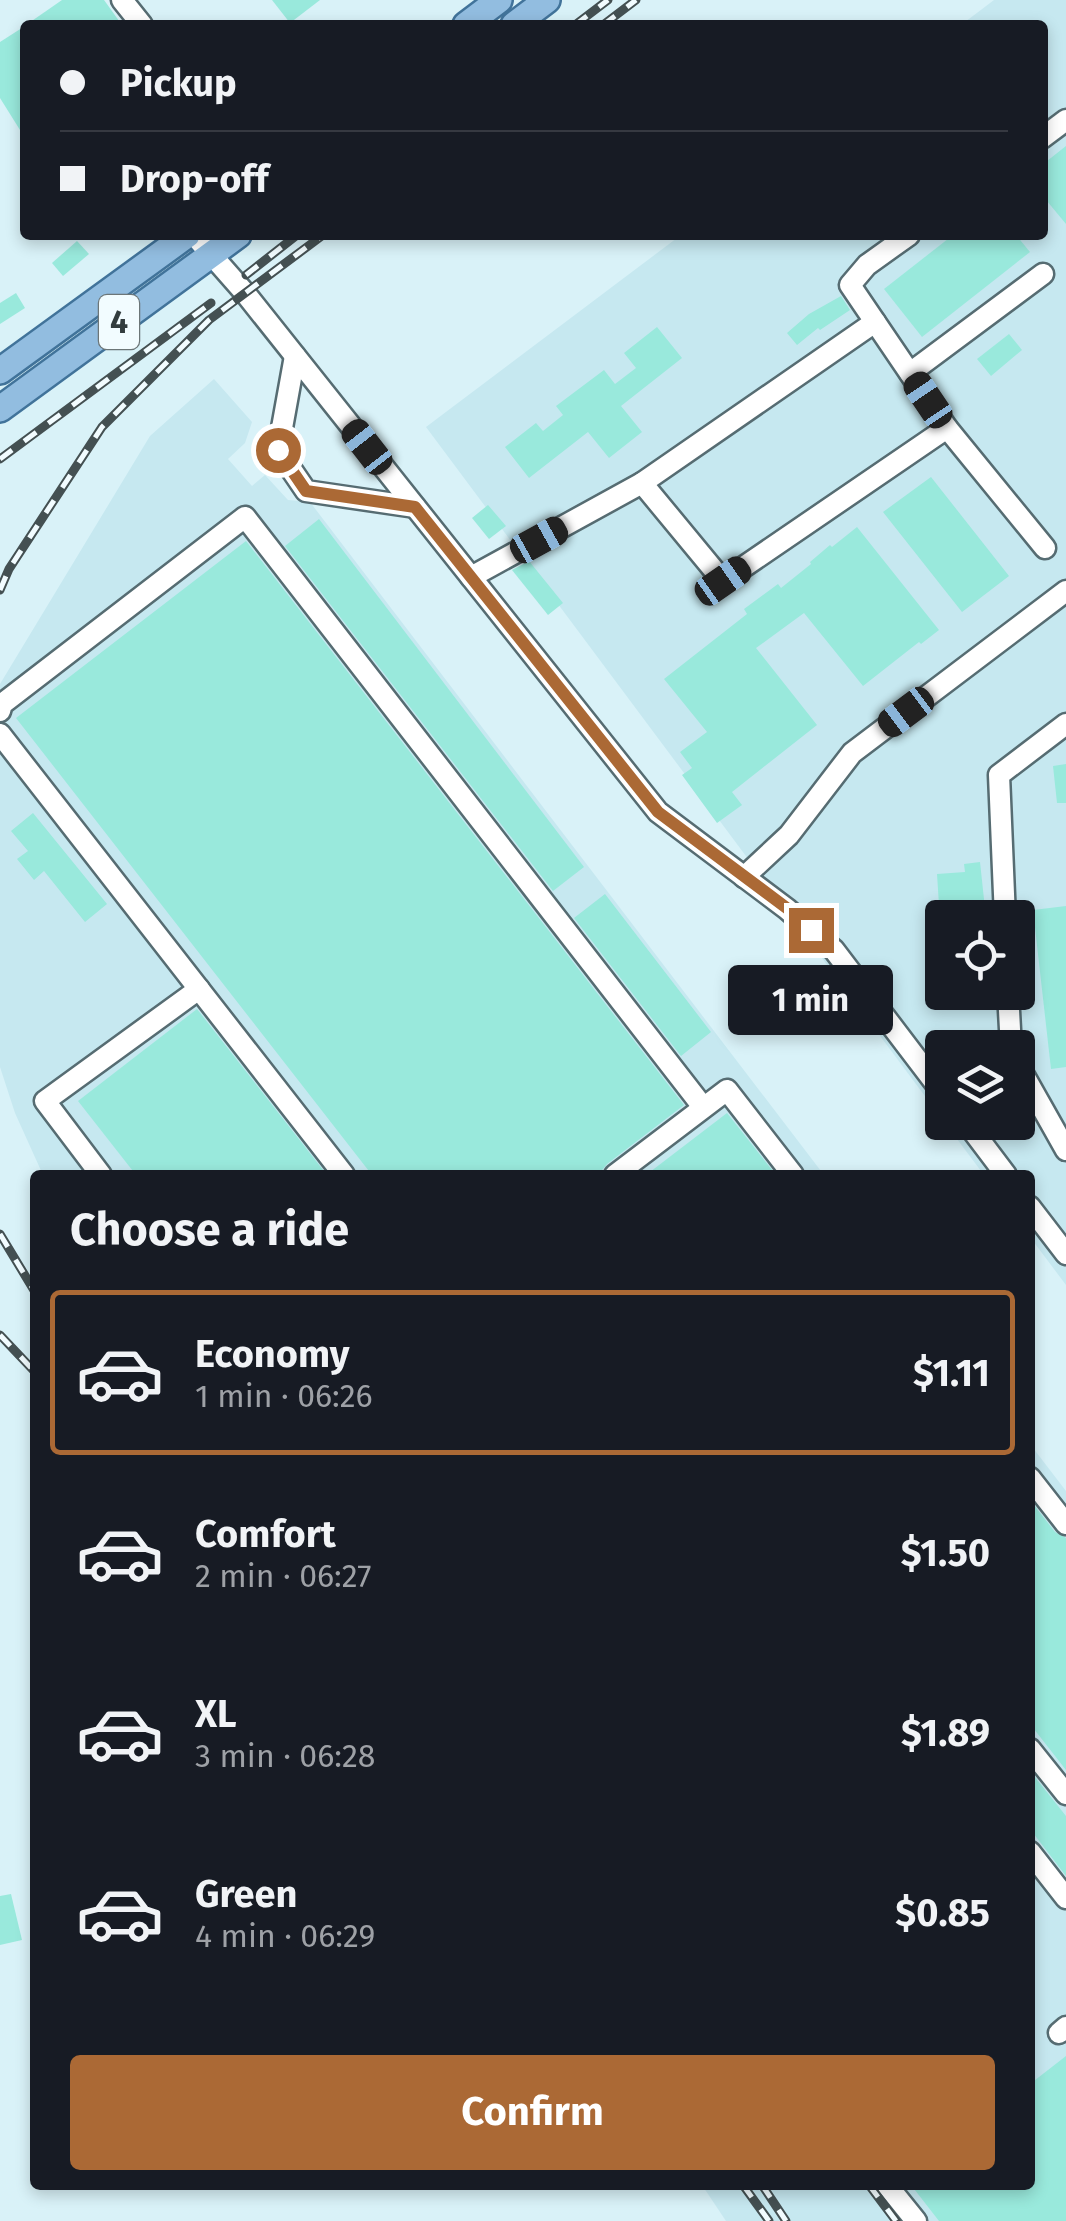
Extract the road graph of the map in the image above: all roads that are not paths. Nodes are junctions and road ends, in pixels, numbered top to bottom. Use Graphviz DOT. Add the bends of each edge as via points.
graph roads {
  1 [pos="122,0"];
  2 [pos="499,0"];
  3 [pos="547,0"];
  4 [pos="138,20"];
  5 [pos="473,20"];
  6 [pos="521,20"];
  7 [pos="184,240"];
  8 [pos="196,240"];
  9 [pos="232,240"];
  10 [pos="902,240"];
  11 [pos="212,255"];
  12 [pos="1043,274"];
  13 [pos="875,322"];
  14 [pos="295,356"];
  15 [pos="0,371"];
  16 [pos="910,373"];
  17 [pos="0,410"];
  18 [pos="946,428"];
  19 [pos="642,482"];
  20 [pos="415,507"];
  21 [pos="1046,548"];
  22 [pos="471,577"];
  23 [pos="1066,592"];
  24 [pos="0,710"];
  25 [pos="1066,724"];
  26 [pos="0,734"];
  27 [pos="744,878"];
  28 [pos="1004,900"];
  29 [pos="199,989"];
  30 [pos="925,1070"];
  31 [pos="1035,1094"];
  32 [pos="704,1107"];
  33 [pos="980,1140"];
  34 [pos="1066,1150"];
  35 [pos="96,1170"];
  36 [pos="340,1170"];
  37 [pos="622,1170"];
  38 [pos="790,1170"];
  39 [pos="1002,1170"];
  40 [pos="1035,1214"];
  41 [pos="1066,1254"];
  42 [pos="1035,1484"];
  43 [pos="1066,1524"];
  44 [pos="1035,1755"];
  45 [pos="1066,1794"];
  46 [pos="1035,1858"];
  47 [pos="1066,1898"];
  48 [pos="891,2190"];
  49 [pos="916,2221"];
  1 -- 4 [label="street"];
  2 -- 5 [label="main road"];
  3 -- 6 [label="main road"];
  7 -- 15 [label="main road, 4"];
  8 -- 11 [label="street"];
  9 -- 11 [label="main road, 4"];
  10 -- 13 [label="street" via="850,284"];
  11 -- 14 [label="street"];
  11 -- 17 [label="main road, 4"];
  12 -- 16 [label="street"];
  13 -- 16 [label="street"];
  13 -- 19 [label="street"];
  14 -- 20 [label="street"];
  14 -- 20 [label="street" via="278,450 306,491"];
  16 -- 18 [label="street"];
  18 -- 19 [label="street" via="723,581"];
  18 -- 21 [label="street"];
  19 -- 22 [label="street"];
  20 -- 22 [label="street"];
  22 -- 27 [label="street" via="658,812"];
  23 -- 27 [label="street" via="852,753 789,835"];
  24 -- 32 [label="street" via="246,517"];
  25 -- 28 [label="street" via="999,776"];
  26 -- 29 [label="street"];
  27 -- 30 [label="street" via="834,950"];
  29 -- 35 [label="street" via="44,1101"];
  29 -- 36 [label="street"];
  31 -- 34 [label="street"];
  32 -- 37 [label="street"];
  32 -- 38 [label="street" via="727,1090"];
  33 -- 39 [label="street"];
  40 -- 41 [label="street"];
  42 -- 43 [label="street"];
  44 -- 45 [label="street"];
  46 -- 47 [label="street"];
  48 -- 49 [label="street"];
}
